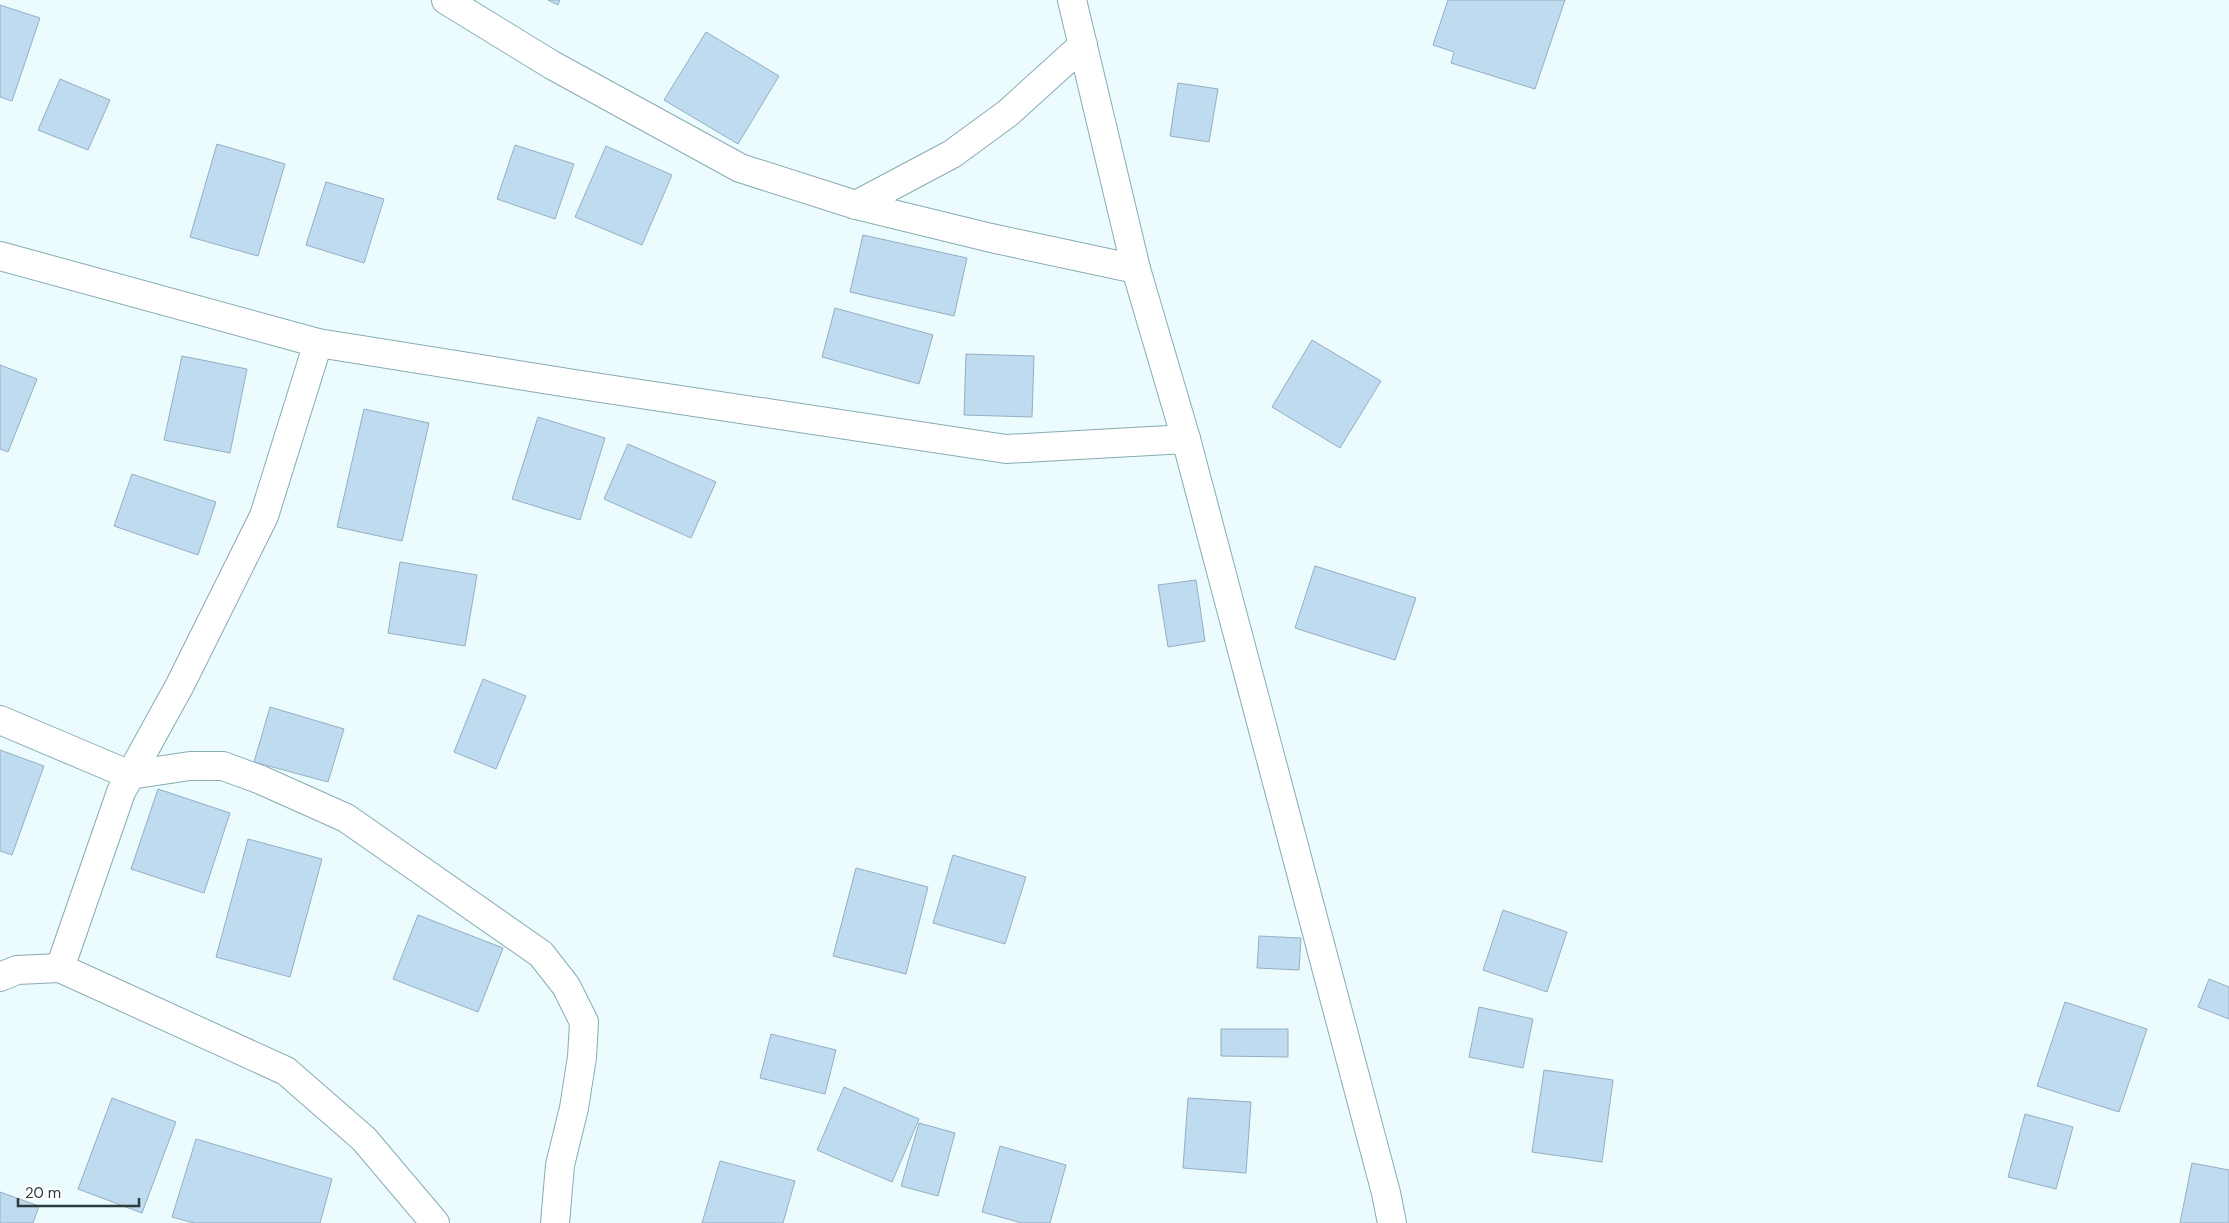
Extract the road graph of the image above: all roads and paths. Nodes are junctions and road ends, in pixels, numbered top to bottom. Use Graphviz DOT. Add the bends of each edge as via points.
graph roads {
  1 [pos="446,0"];
  2 [pos="1072,0"];
  3 [pos="1083,45"];
  4 [pos="856,205"];
  5 [pos="0,256"];
  6 [pos="1136,269"];
  7 [pos="318,343"];
  8 [pos="1186,439"];
  9 [pos="0,720"];
  10 [pos="130,775"];
  11 [pos="60,968"];
  12 [pos="0,977"];
  13 [pos="435,1223"];
  14 [pos="555,1223"];
  15 [pos="1392,1223"];
  1 -- 4 [label="street" via="552,65 740,168"];
  2 -- 3 [label="street"];
  3 -- 4 [label="street" via="1008,114 952,154"];
  3 -- 6 [label="street"];
  4 -- 6 [label="street"];
  5 -- 7 [label="street"];
  6 -- 8 [label="street"];
  7 -- 8 [label="street" via="1006,449"];
  7 -- 10 [label="street" via="264,516 180,684"];
  8 -- 15 [label="street"];
  9 -- 10 [label="street"];
  10 -- 11 [label="street" via="121,792"];
  10 -- 14 [label="street" via="190,766 223,766 261,780 346,818 541,954 566,986 584,1022 574,1108 560,1165"];
  11 -- 12 [label="street" via="17,970"];
  11 -- 13 [label="street" via="286,1071 364,1139"];
}
